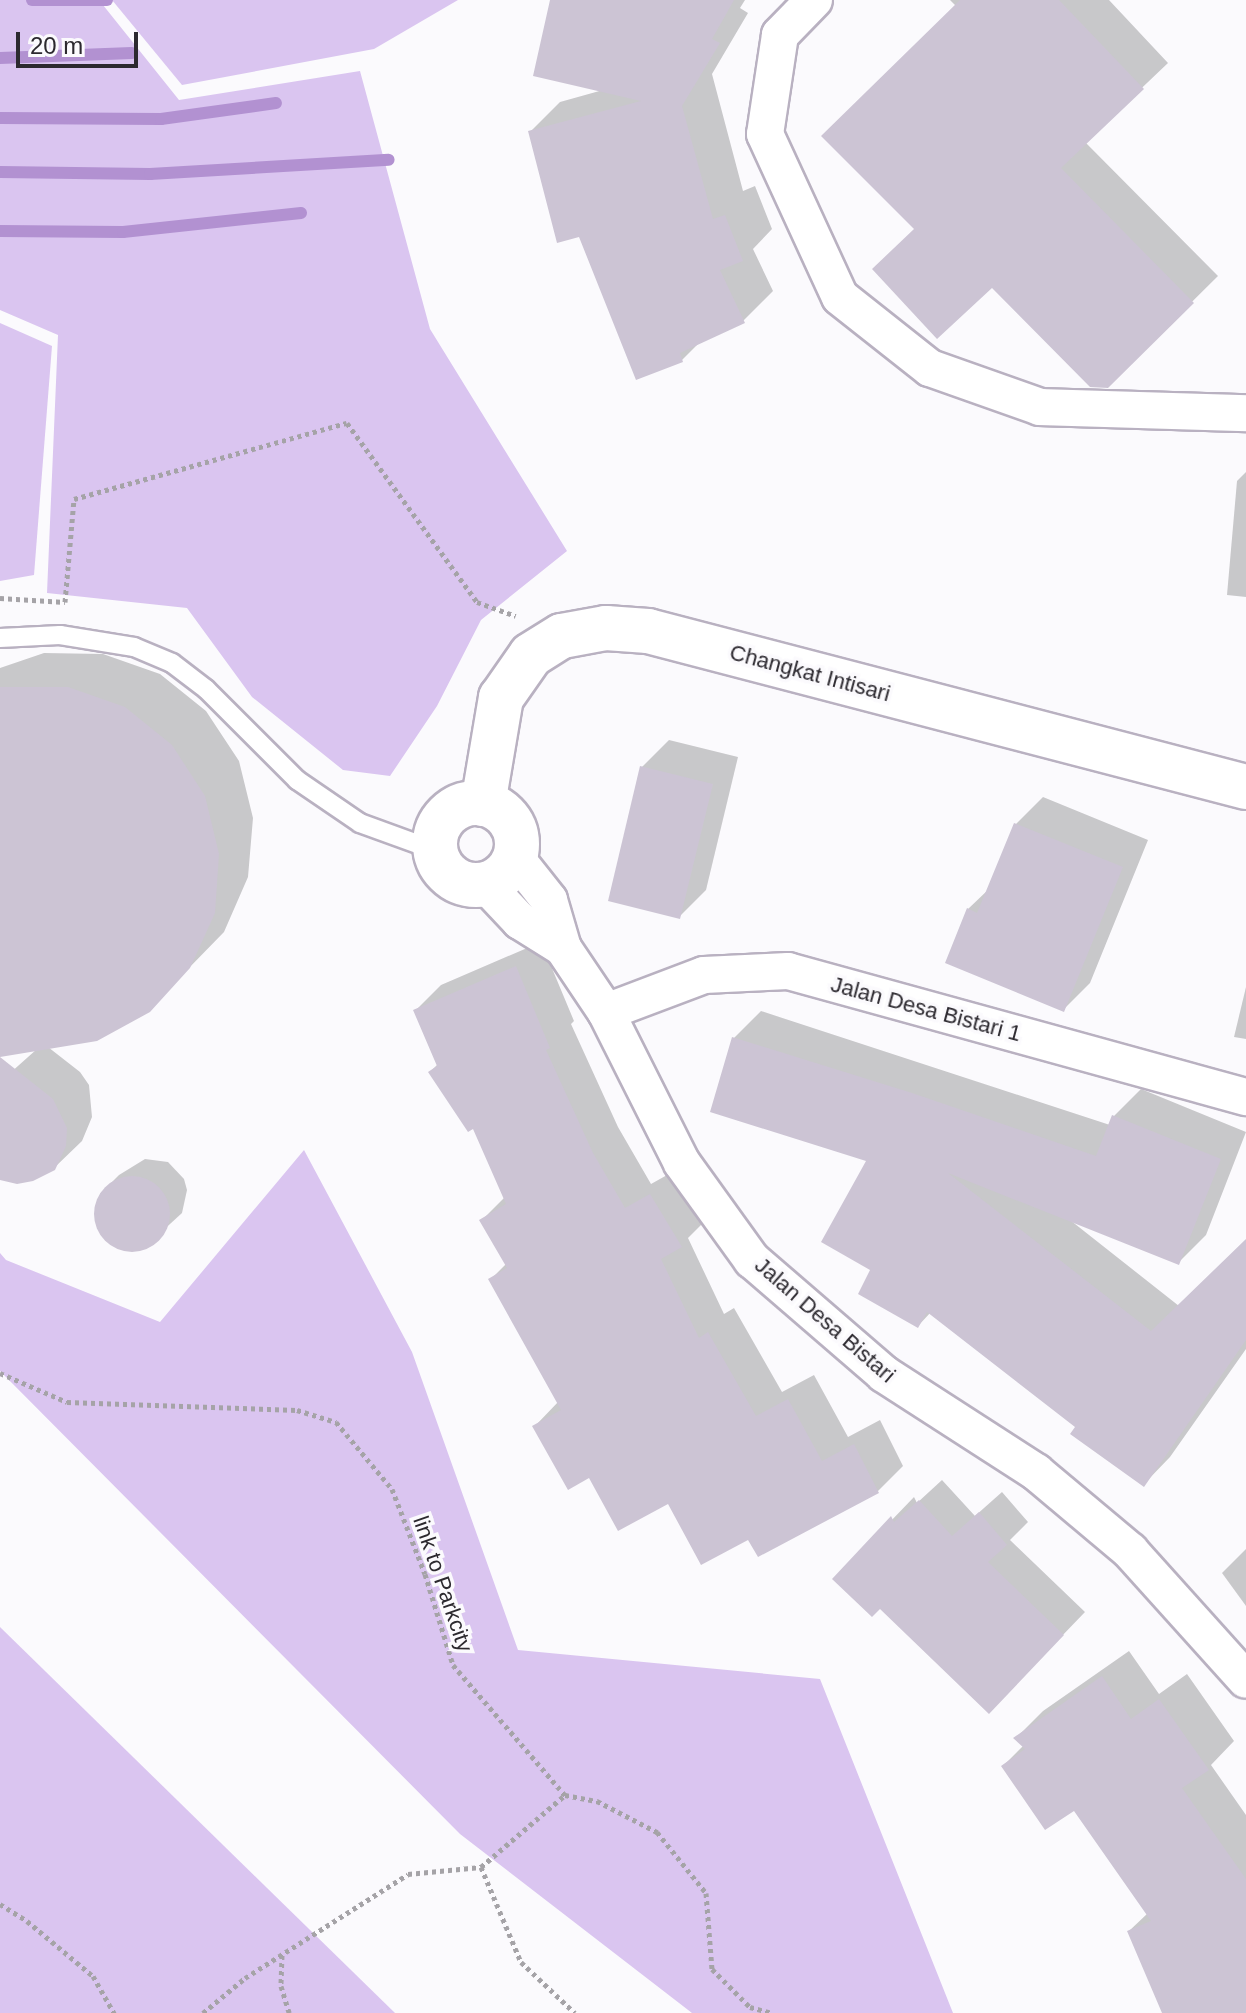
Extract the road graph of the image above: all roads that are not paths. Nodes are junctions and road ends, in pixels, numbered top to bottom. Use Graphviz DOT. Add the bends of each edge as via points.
graph roads {
  1 [pos="814,0"];
  2 [pos="1246,413"];
  3 [pos="0,638"];
  4 [pos="1246,787"];
  5 [pos="483,804"];
  6 [pos="434,850"];
  7 [pos="500,871"];
  8 [pos="606,1012"];
  9 [pos="1246,1097"];
  10 [pos="1246,1680"];
  1 -- 2 [label="street" via="780,35 765,134 840,297 930,368 1040,407"];
  3 -- 6 [label="lane" via="60,635 134,647 172,663 206,689 297,780 360,823"];
  4 -- 5 [label="street, Changkat Intisari" via="648,631 606,628 562,636 531,655 501,698"];
  5 -- 6 [label="street" via="471,803 448,814 439,823"];
  5 -- 7 [label="street" via="497,808 514,830"];
  6 -- 7 [label="street" via="447,874 459,882"];
  7 -- 8 [label="street, Jalan Desa Bistari" via="549,900 563,948"];
  8 -- 9 [label="street, Jalan Desa Bistari 1" via="704,975 788,971"];
  8 -- 10 [label="street, Jalan Desa Bistari" via="682,1163 752,1260 884,1374 1036,1472 1095,1521 1130,1551"];
}
